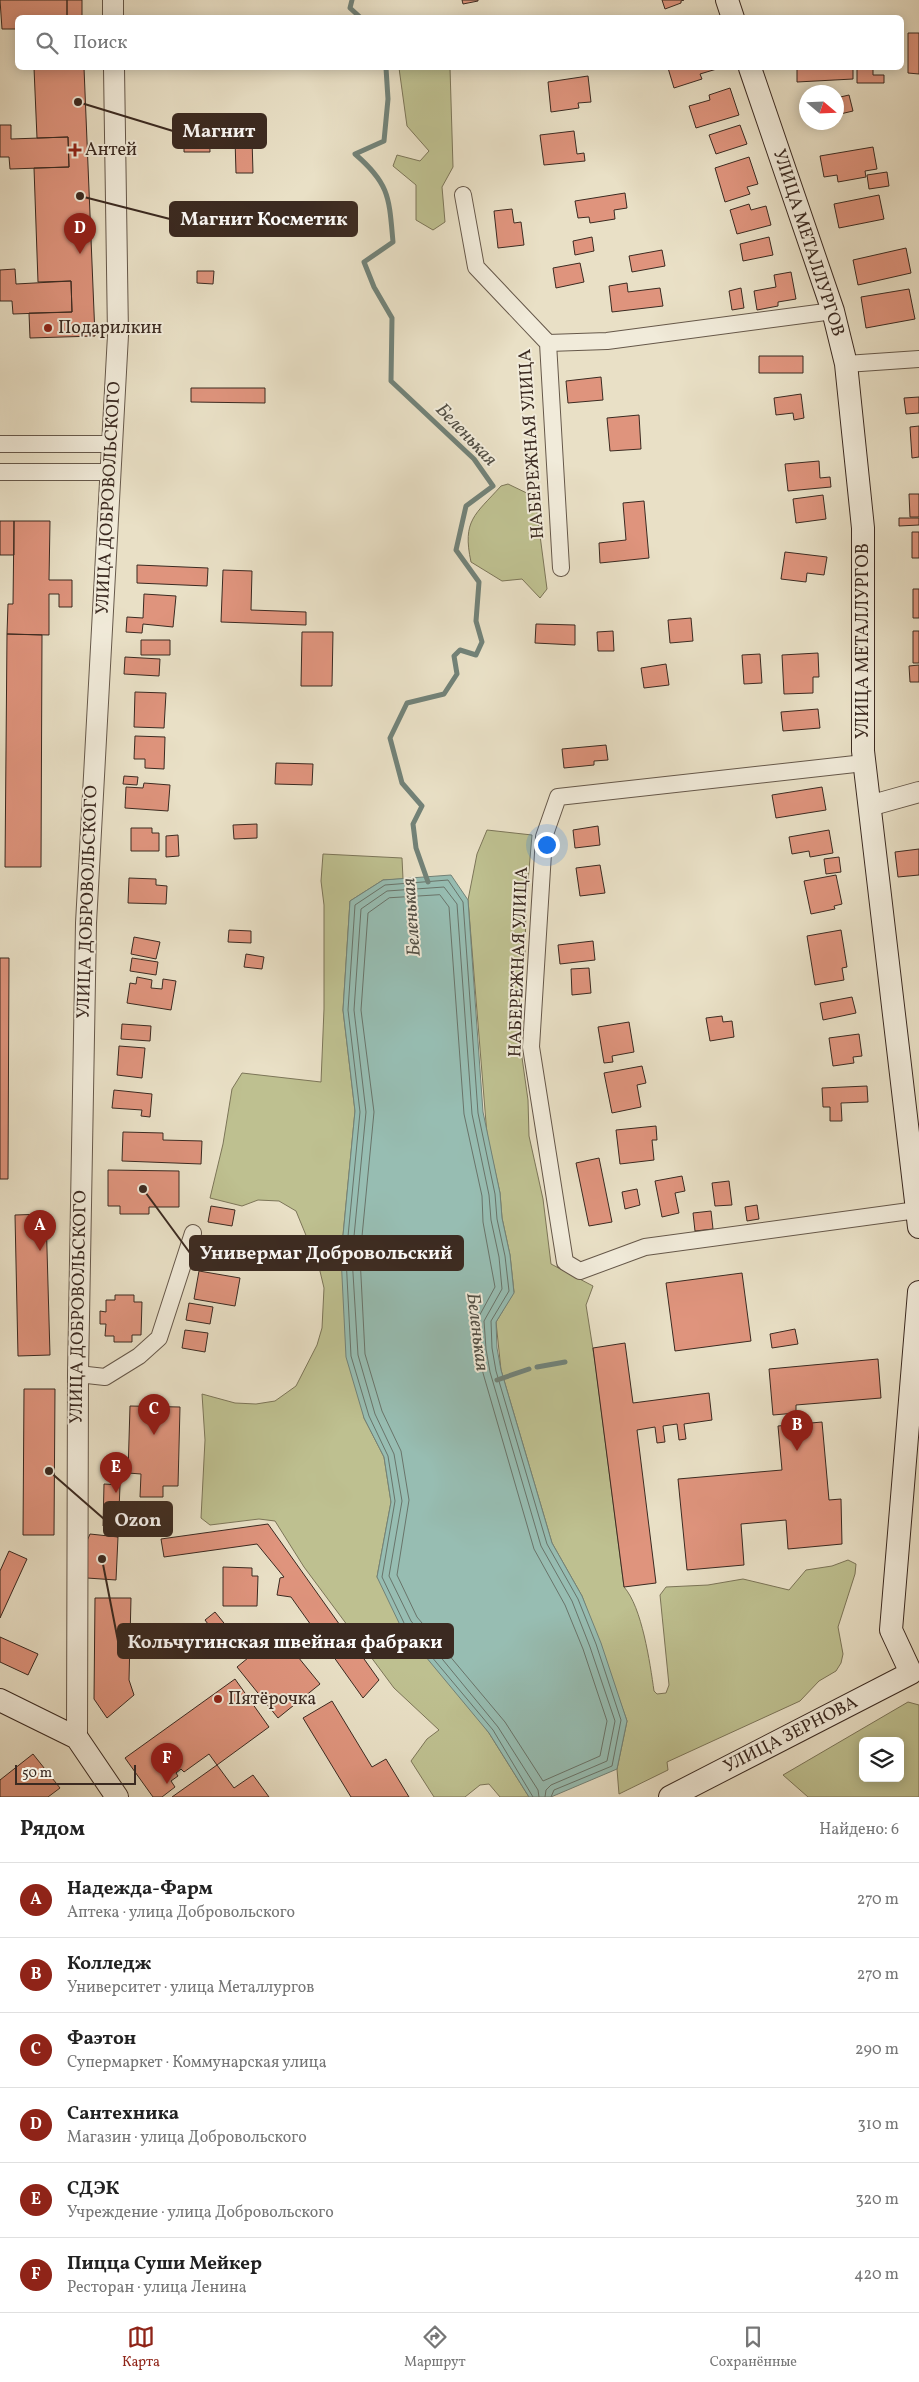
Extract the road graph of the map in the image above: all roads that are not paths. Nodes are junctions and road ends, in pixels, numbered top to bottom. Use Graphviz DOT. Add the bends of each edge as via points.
graph roads {
  1 [pos="113,0"];
  2 [pos="727,0"];
  3 [pos="114,15"];
  4 [pos="732,15"];
  5 [pos="114,70"];
  6 [pos="751,70"];
  7 [pos="463,195"];
  8 [pos="833,311"];
  9 [pos="548,343"];
  10 [pos="919,359"];
  11 [pos="846,364"];
  12 [pos="0,444"];
  13 [pos="112,444"];
  14 [pos="0,472"];
  15 [pos="110,472"];
  16 [pos="561,568"];
  17 [pos="864,764"];
  18 [pos="919,792"];
  19 [pos="869,806"];
  20 [pos="918,1218"];
  21 [pos="193,1233"];
  22 [pos="919,1292"];
  23 [pos="918,1317"];
  24 [pos="78,1374"];
  25 [pos="915,1675"];
  26 [pos="0,1700"];
  27 [pos="77,1738"];
  28 [pos="117,1797"];
  29 [pos="670,1797"];
  1 -- 3 [label="street"];
  2 -- 4 [label="main road"];
  5 -- 13 [label="street, УЛИЦА ДОБРОВОЛЬСКОГО" via="118,335"];
  6 -- 8 [label="main road, УЛИЦА МЕТАЛЛУРГОВ"];
  7 -- 9 [label="street, НАБЕРЕЖНАЯ УЛИЦА" via="476,267"];
  8 -- 9 [label="street" via="607,341"];
  8 -- 11 [label="main road, УЛИЦА МЕТАЛЛУРГОВ"];
  9 -- 16 [label="street, НАБЕРЕЖНАЯ УЛИЦА"];
  10 -- 11 [label="street"];
  11 -- 17 [label="main road, УЛИЦА МЕТАЛЛУРГОВ" via="863,528"];
  12 -- 13 [label="street"];
  13 -- 15 [label="street, УЛИЦА ДОБРОВОЛЬСКОГО"];
  14 -- 15 [label="street"];
  15 -- 24 [label="street, УЛИЦА ДОБРОВОЛЬСКОГО" via="86,923"];
  17 -- 19 [label="main road, УЛИЦА МЕТАЛЛУРГОВ"];
  17 -- 20 [label="street, НАБЕРЕЖНАЯ УЛИЦА" via="558,797 544,837 532,1046 565,1262 580,1271 644,1247"];
  18 -- 19 [label="street"];
  19 -- 20 [label="main road, УЛИЦА МЕТАЛЛУРГОВ"];
  21 -- 24 [label="street" via="159,1338 139,1356 105,1378"];
  22 -- 23 [label="main road"];
  23 -- 25 [label="main road" via="891,1630"];
  24 -- 27 [label="street, УЛИЦА ДОБРОВОЛЬСКОГО"];
  25 -- 29 [label="main road, УЛИЦА ЗЕРНОВА"];
  26 -- 27 [label="main road"];
  27 -- 28 [label="main road"];
}
